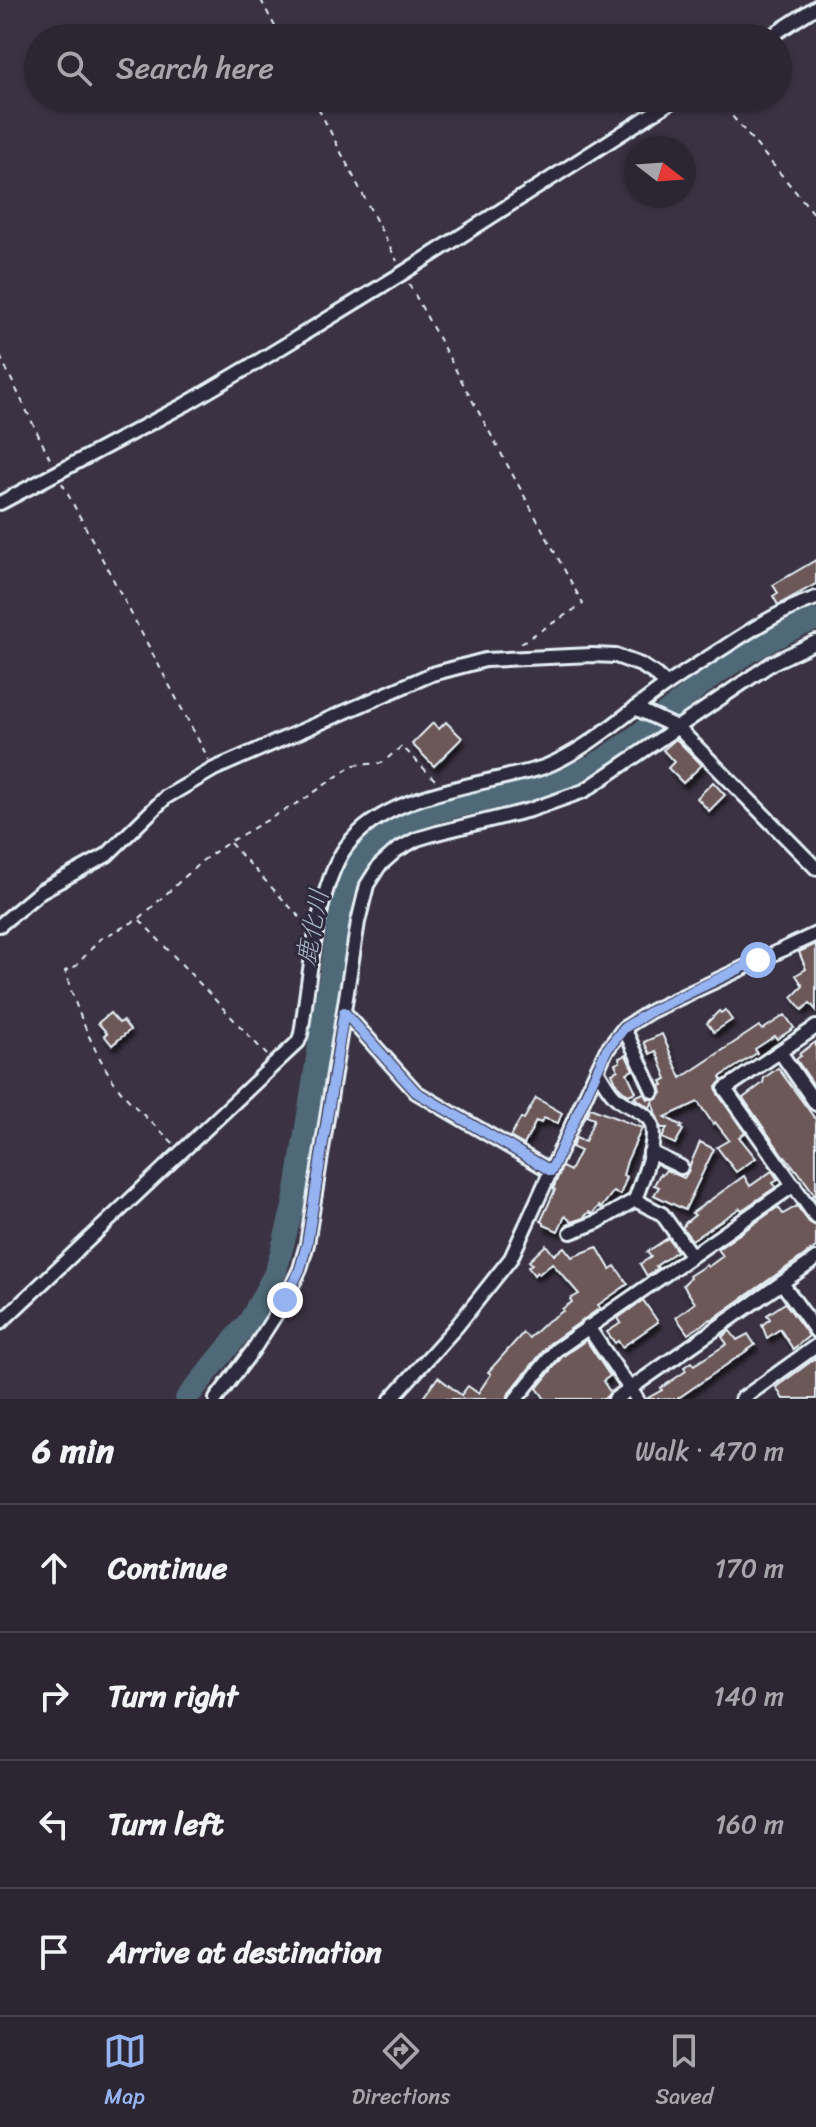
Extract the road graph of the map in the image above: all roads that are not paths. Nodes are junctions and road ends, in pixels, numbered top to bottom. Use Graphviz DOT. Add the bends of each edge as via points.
graph roads {
  1 [pos="816,7"];
  2 [pos="790,24"];
  3 [pos="655,112"];
  4 [pos="0,503"];
  5 [pos="816,598"];
  6 [pos="816,642"];
  7 [pos="666,684"];
  8 [pos="638,709"];
  9 [pos="678,728"];
  10 [pos="816,868"];
  11 [pos="0,925"];
  12 [pos="816,934"];
  13 [pos="344,1012"];
  14 [pos="816,1027"];
  15 [pos="624,1028"];
  16 [pos="780,1052"];
  17 [pos="597,1070"];
  18 [pos="653,1091"];
  19 [pos="816,1104"];
  20 [pos="650,1152"];
  21 [pos="681,1167"];
  22 [pos="551,1171"];
  23 [pos="794,1185"];
  24 [pos="635,1200"];
  25 [pos="816,1217"];
  26 [pos="571,1232"];
  27 [pos="691,1255"];
  28 [pos="816,1259"];
  29 [pos="782,1283"];
  30 [pos="0,1323"];
  31 [pos="588,1327"];
  32 [pos="816,1331"];
  33 [pos="816,1346"];
  34 [pos="634,1394"];
  35 [pos="216,1399"];
  36 [pos="391,1399"];
  37 [pos="516,1399"];
  38 [pos="615,1399"];
  39 [pos="742,1399"];
  1 -- 2 [label="street"];
  3 -- 4 [label="street" via="264,358"];
  5 -- 7 [label="street" via="769,619"];
  6 -- 9 [label="street" via="772,663"];
  7 -- 8 [label="street"];
  7 -- 11 [label="street" via="641,665 616,656 485,660 432,674 214,769 166,797 107,855 41,891"];
  8 -- 9 [label="street"];
  8 -- 30 [label="street" via="587,746 542,768 446,791 395,808 369,824 346,847 332,873 301,1034 293,1049"];
  9 -- 10 [label="street"];
  9 -- 13 [label="street" via="584,791 417,839 397,850 379,866 363,897"];
  12 -- 15 [label="street"];
  13 -- 22 [label="street" via="416,1092"];
  13 -- 35 [label="street" via="300,1269 253,1350"];
  14 -- 16 [label="street"];
  15 -- 17 [label="street"];
  15 -- 18 [label="street"];
  16 -- 19 [label="street"];
  16 -- 23 [label="street" via="725,1089"];
  17 -- 20 [label="street" via="615,1097 651,1122"];
  17 -- 22 [label="street"];
  20 -- 21 [label="street"];
  20 -- 24 [label="street"];
  22 -- 36 [label="street" via="511,1258"];
  23 -- 25 [label="street"];
  23 -- 27 [label="street"];
  24 -- 26 [label="street"];
  24 -- 27 [label="street" via="662,1214"];
  27 -- 31 [label="street"];
  28 -- 29 [label="street"];
  29 -- 32 [label="street"];
  29 -- 34 [label="street"];
  31 -- 34 [label="street"];
  31 -- 37 [label="street" via="556,1350"];
  33 -- 39 [label="street"];
  34 -- 38 [label="street"];
}
